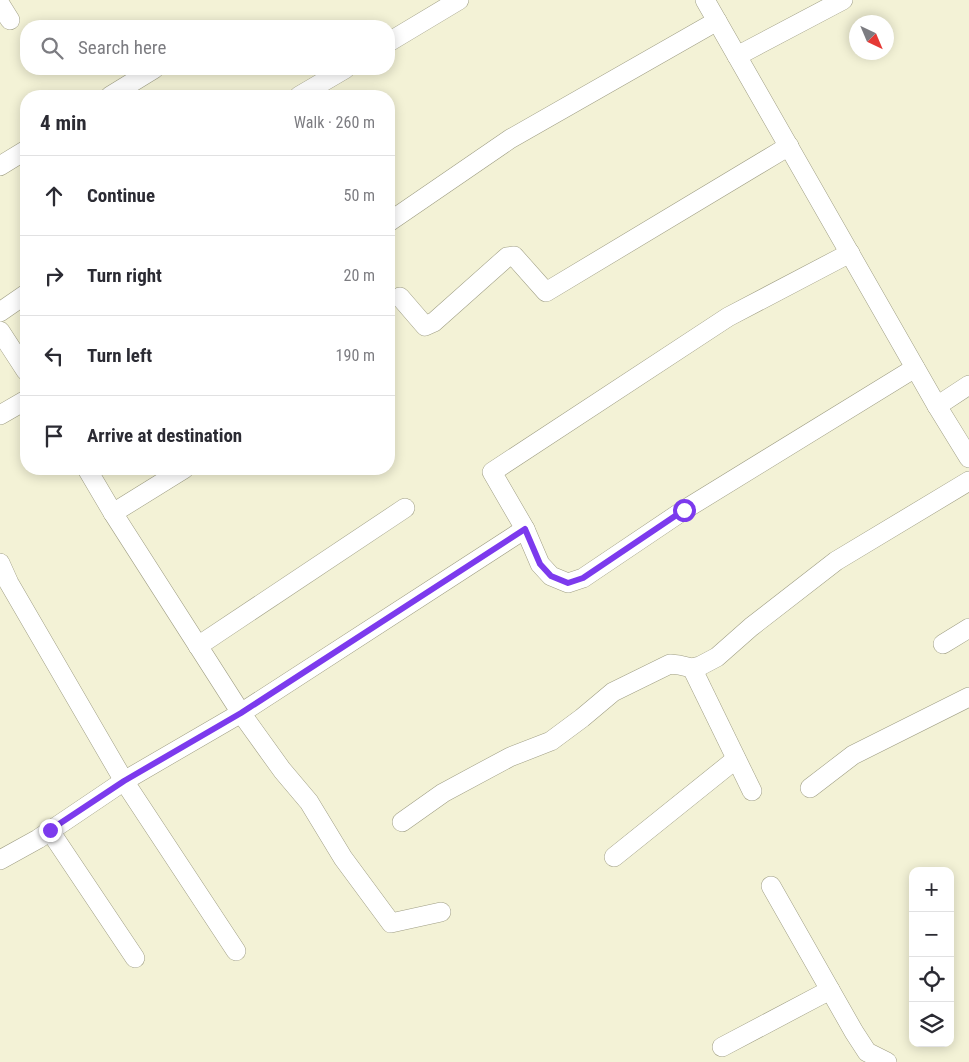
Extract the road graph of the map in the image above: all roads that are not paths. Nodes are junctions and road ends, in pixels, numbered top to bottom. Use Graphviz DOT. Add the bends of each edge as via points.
graph roads {
  1 [pos="459,0"];
  2 [pos="705,0"];
  3 [pos="843,0"];
  4 [pos="0,4"];
  5 [pos="10,20"];
  6 [pos="717,20"];
  7 [pos="395,38"];
  8 [pos="737,56"];
  9 [pos="144,75"];
  10 [pos="335,75"];
  11 [pos="120,90"];
  12 [pos="309,90"];
  13 [pos="789,146"];
  14 [pos="20,154"];
  15 [pos="0,166"];
  16 [pos="395,218"];
  17 [pos="850,253"];
  18 [pos="400,297"];
  19 [pos="20,298"];
  20 [pos="0,312"];
  21 [pos="0,331"];
  22 [pos="20,362"];
  23 [pos="915,368"];
  24 [pos="969,385"];
  25 [pos="20,403"];
  26 [pos="937,406"];
  27 [pos="0,415"];
  28 [pos="969,458"];
  29 [pos="91,475"];
  30 [pos="174,475"];
  31 [pos="969,481"];
  32 [pos="404,508"];
  33 [pos="113,513"];
  34 [pos="525,529"];
  35 [pos="0,563"];
  36 [pos="5,586"];
  37 [pos="969,628"];
  38 [pos="943,644"];
  39 [pos="198,646"];
  40 [pos="692,668"];
  41 [pos="969,697"];
  42 [pos="241,713"];
  43 [pos="736,759"];
  44 [pos="124,781"];
  45 [pos="810,788"];
  46 [pos="752,791"];
  47 [pos="402,822"];
  48 [pos="50,830"];
  49 [pos="614,857"];
  50 [pos="0,860"];
  51 [pos="771,886"];
  52 [pos="441,912"];
  53 [pos="236,950"];
  54 [pos="136,958"];
  55 [pos="830,990"];
  56 [pos="722,1047"];
  57 [pos="887,1062"];
  1 -- 7 [label="street"];
  2 -- 6 [label="street"];
  3 -- 8 [label="street"];
  4 -- 5 [label="street"];
  6 -- 8 [label="street"];
  6 -- 16 [label="street" via="510,139"];
  8 -- 13 [label="street"];
  9 -- 11 [label="street"];
  10 -- 12 [label="street"];
  13 -- 17 [label="street"];
  13 -- 18 [label="street" via="546,292 514,256 507,257 434,322 425,326"];
  14 -- 15 [label="street"];
  17 -- 23 [label="street"];
  17 -- 34 [label="street" via="728,317 492,472"];
  19 -- 20 [label="street"];
  21 -- 22 [label="street"];
  23 -- 26 [label="street"];
  23 -- 34 [label="street" via="684,510 583,578 568,583 551,576 540,564"];
  24 -- 26 [label="street"];
  25 -- 27 [label="street"];
  26 -- 28 [label="street"];
  29 -- 33 [label="street"];
  30 -- 33 [label="street"];
  31 -- 40 [label="street" via="836,561 717,656"];
  32 -- 39 [label="street"];
  33 -- 39 [label="street"];
  34 -- 42 [label="street"];
  35 -- 36 [label="street"];
  36 -- 44 [label="street"];
  37 -- 38 [label="street"];
  39 -- 42 [label="street"];
  40 -- 43 [label="street"];
  40 -- 47 [label="street" via="670,664 613,692 551,741 510,757 443,793"];
  41 -- 45 [label="street" via="853,755"];
  42 -- 44 [label="street"];
  42 -- 52 [label="street" via="309,802 343,858 391,923"];
  43 -- 46 [label="street"];
  43 -- 49 [label="street"];
  44 -- 48 [label="street"];
  44 -- 53 [label="street"];
  48 -- 50 [label="street"];
  48 -- 54 [label="street"];
  51 -- 55 [label="street"];
  55 -- 56 [label="street"];
  55 -- 57 [label="street" via="868,1052"];
}
